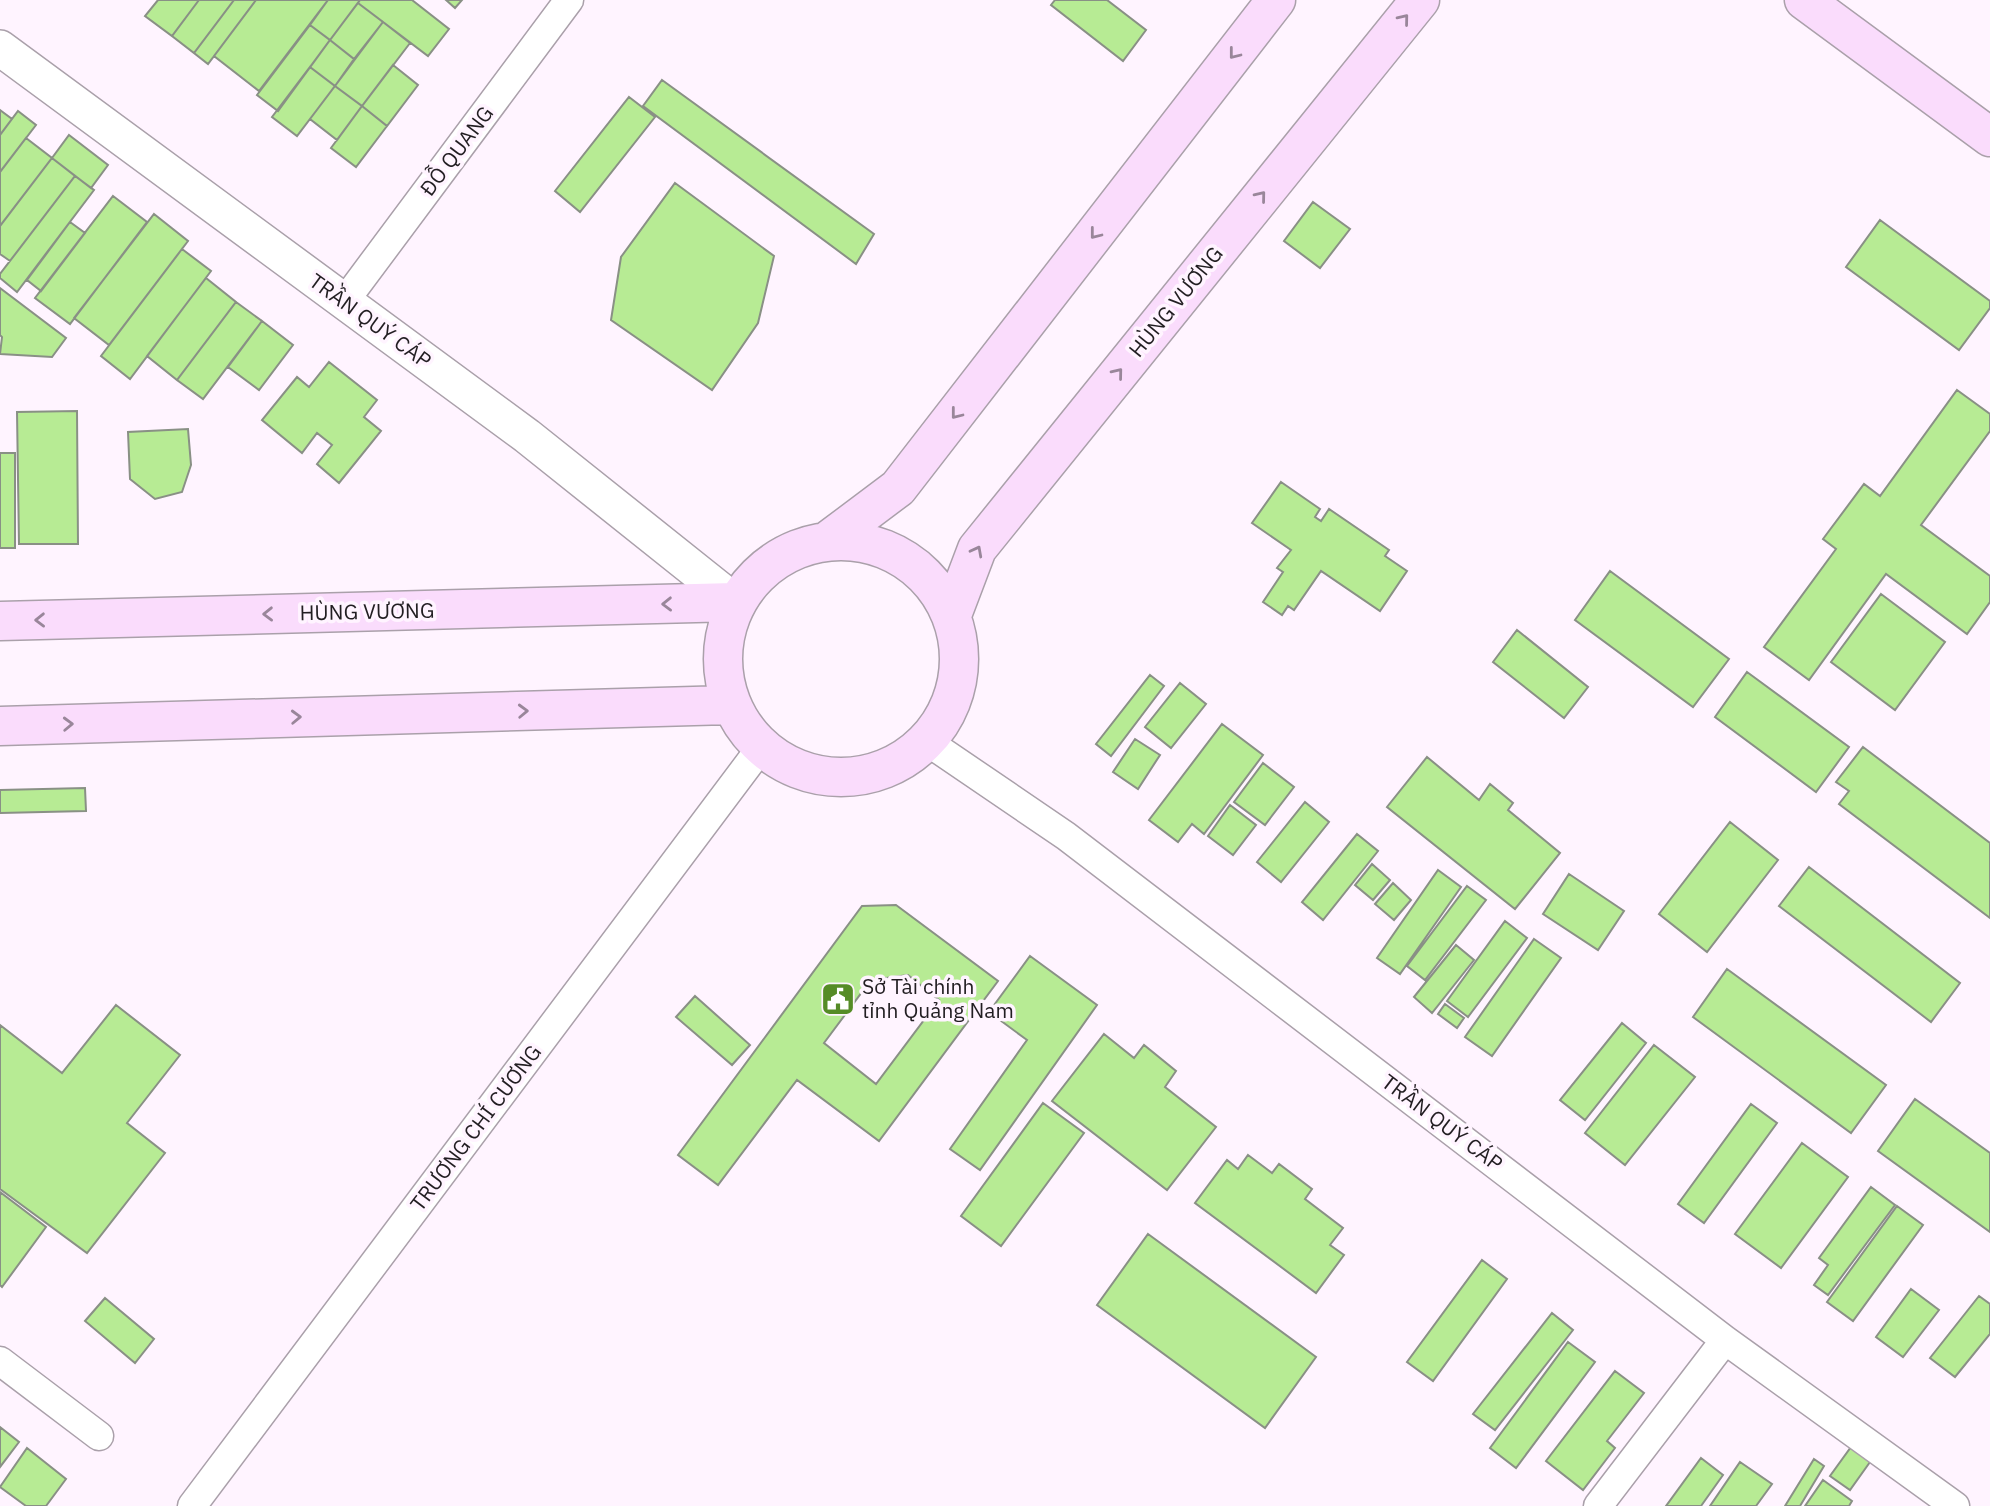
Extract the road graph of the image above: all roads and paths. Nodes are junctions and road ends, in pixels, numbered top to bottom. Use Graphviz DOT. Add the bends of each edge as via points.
graph roads {
  1 [pos="569,0"];
  2 [pos="1276,0"];
  3 [pos="1420,0"];
  4 [pos="1804,0"];
  5 [pos="0,48"];
  6 [pos="1990,138"];
  7 [pos="344,302"];
  8 [pos="830,539"];
  9 [pos="735,602"];
  10 [pos="952,615"];
  11 [pos="0,621"];
  12 [pos="729,705"];
  13 [pos="0,726"];
  14 [pos="928,742"];
  15 [pos="760,749"];
  16 [pos="1725,1340"];
  17 [pos="0,1361"];
  18 [pos="99,1436"];
  19 [pos="192,1506"];
  20 [pos="1598,1506"];
  21 [pos="1955,1506"];
  1 -- 7 [label="street, ĐỖ QUANG"];
  2 -- 8 [label="main road, one-way" via="898,488"];
  10 -- 3 [label="main road, HÙNG VƯƠNG, one-way" via="976,549"];
  4 -- 6 [label="main road"];
  5 -- 7 [label="street, TRẦN QUÝ CÁP"];
  7 -- 9 [label="street, TRẦN QUÝ CÁP" via="527,436"];
  8 -- 9 [label="main road" via="775,558"];
  8 -- 10 [label="main road" via="880,545 924,572"];
  9 -- 11 [label="main road, HÙNG VƯƠNG, one-way"];
  9 -- 12 [label="main road" via="720,653"];
  10 -- 14 [label="main road" via="961,659 952,704"];
  13 -- 12 [label="main road, one-way"];
  12 -- 15 [label="main road"];
  14 -- 15 [label="main road" via="876,774 815,777"];
  14 -- 16 [label="street, TRẦN QUÝ CÁP" via="1066,836"];
  15 -- 19 [label="street, TRƯƠNG CHÍ CƯƠNG"];
  16 -- 20 [label="street"];
  16 -- 21 [label="street, TRẦN QUÝ CÁP"];
  17 -- 18 [label="street"];
}
